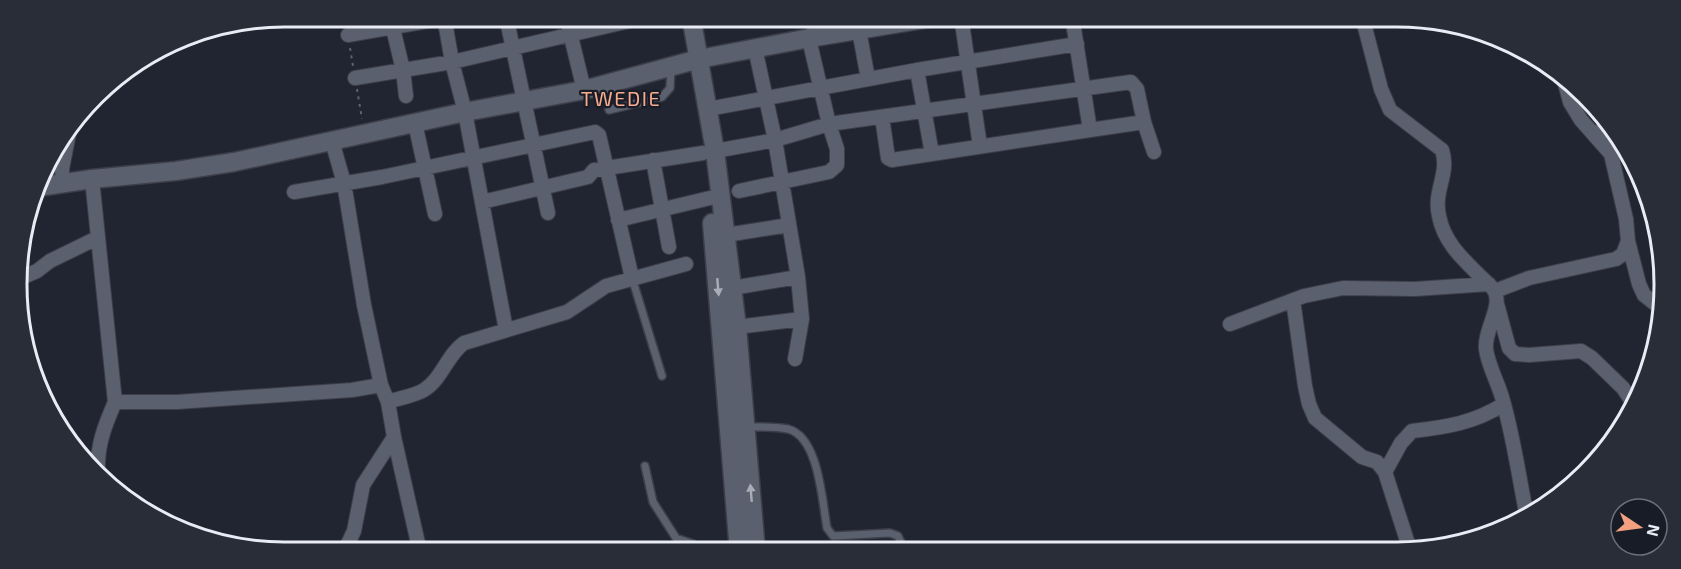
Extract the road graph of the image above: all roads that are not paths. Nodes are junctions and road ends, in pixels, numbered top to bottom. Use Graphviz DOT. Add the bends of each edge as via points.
graph roads {
  1 [pos="375,27"];
  2 [pos="393,27"];
  3 [pos="449,27"];
  4 [pos="509,27"];
  5 [pos="568,27"];
  6 [pos="604,27"];
  7 [pos="683,27"];
  8 [pos="692,27"];
  9 [pos="812,27"];
  10 [pos="877,27"];
  11 [pos="963,27"];
  12 [pos="1074,27"];
  13 [pos="1365,27"];
  14 [pos="859,30"];
  15 [pos="348,35"];
  16 [pos="570,35"];
  17 [pos="812,38"];
  18 [pos="1077,44"];
  19 [pos="755,48"];
  20 [pos="514,49"];
  21 [pos="694,61"];
  22 [pos="452,62"];
  23 [pos="969,63"];
  24 [pos="671,68"];
  25 [pos="403,70"];
  26 [pos="917,70"];
  27 [pos="355,78"];
  28 [pos="868,79"];
  29 [pos="821,87"];
  30 [pos="1083,89"];
  31 [pos="584,90"];
  32 [pos="1567,92"];
  33 [pos="406,96"];
  34 [pos="766,98"];
  35 [pos="524,100"];
  36 [pos="974,102"];
  37 [pos="708,109"];
  38 [pos="609,110"];
  39 [pos="924,110"];
  40 [pos="465,112"];
  41 [pos="882,117"];
  42 [pos="1144,122"];
  43 [pos="415,123"];
  44 [pos="829,124"];
  45 [pos="1090,130"];
  46 [pos="1603,131"];
  47 [pos="1594,133"];
  48 [pos="775,140"];
  49 [pos="332,141"];
  50 [pos="534,145"];
  51 [pos="980,146"];
  52 [pos="66,147"];
  53 [pos="709,152"];
  54 [pos="1154,152"];
  55 [pos="932,154"];
  56 [pos="472,159"];
  57 [pos="652,160"];
  58 [pos="606,167"];
  59 [pos="425,168"];
  60 [pos="92,179"];
  61 [pos="782,182"];
  62 [pos="344,183"];
  63 [pos="63,184"];
  64 [pos="47,186"];
  65 [pos="542,188"];
  66 [pos="739,191"];
  67 [pos="294,192"];
  68 [pos="710,198"];
  69 [pos="482,202"];
  70 [pos="661,209"];
  71 [pos="548,213"];
  72 [pos="435,214"];
  73 [pos="618,220"];
  74 [pos="789,225"];
  75 [pos="726,235"];
  76 [pos="97,238"];
  77 [pos="1628,241"];
  78 [pos="669,247"];
  79 [pos="686,264"];
  80 [pos="28,276"];
  81 [pos="798,277"];
  82 [pos="632,278"];
  83 [pos="732,288"];
  84 [pos="1493,293"];
  85 [pos="1293,300"];
  86 [pos="1653,302"];
  87 [pos="802,319"];
  88 [pos="1230,324"];
  89 [pos="737,327"];
  90 [pos="506,330"];
  91 [pos="795,359"];
  92 [pos="662,376"];
  93 [pos="381,385"];
  94 [pos="1628,396"];
  95 [pos="115,402"];
  96 [pos="388,402"];
  97 [pos="1504,404"];
  98 [pos="746,427"];
  99 [pos="393,437"];
  100 [pos="98,462"];
  101 [pos="645,466"];
  102 [pos="1386,472"];
  103 [pos="1525,508"];
  104 [pos="1407,541"];
  105 [pos="349,542"];
  106 [pos="418,542"];
  107 [pos="687,542"];
  108 [pos="738,542"];
  109 [pos="755,542"];
  110 [pos="901,542"];
  1 -- 15 [label="street"];
  2 -- 25 [label="street"];
  3 -- 22 [label="street"];
  4 -- 20 [label="street"];
  5 -- 16 [label="street"];
  6 -- 16 [label="street"];
  7 -- 21 [label="street"];
  8 -- 21 [label="street"];
  9 -- 17 [label="street"];
  10 -- 14 [label="street"];
  11 -- 23 [label="street"];
  12 -- 18 [label="street"];
  13 -- 84 [label="street" via="1390,110 1442,150 1444,171 1436,197 1448,240"];
  14 -- 17 [label="street"];
  14 -- 28 [label="street"];
  16 -- 20 [label="street"];
  16 -- 31 [label="street"];
  17 -- 19 [label="street"];
  17 -- 29 [label="street"];
  18 -- 23 [label="street"];
  18 -- 30 [label="street"];
  19 -- 21 [label="street"];
  19 -- 34 [label="street"];
  20 -- 22 [label="street"];
  20 -- 35 [label="street"];
  21 -- 24 [label="street"];
  21 -- 37 [label="street"];
  21 -- 53 [label="street"];
  22 -- 25 [label="street"];
  22 -- 40 [label="street"];
  23 -- 26 [label="street"];
  23 -- 36 [label="street"];
  24 -- 31 [label="street"];
  24 -- 38 [label="lane" via="670,88 662,97"];
  25 -- 27 [label="street"];
  25 -- 33 [label="street"];
  26 -- 28 [label="street"];
  26 -- 39 [label="street"];
  28 -- 29 [label="street"];
  29 -- 34 [label="street"];
  29 -- 44 [label="street"];
  30 -- 36 [label="street"];
  30 -- 42 [label="street" via="1131,82 1137,89"];
  30 -- 45 [label="street"];
  31 -- 35 [label="street"];
  32 -- 47 [label="street" via="1581,120"];
  34 -- 37 [label="street"];
  34 -- 48 [label="street"];
  35 -- 40 [label="street"];
  35 -- 50 [label="street"];
  36 -- 39 [label="street"];
  36 -- 51 [label="street"];
  37 -- 53 [label="street"];
  39 -- 41 [label="street"];
  39 -- 55 [label="street"];
  40 -- 43 [label="street"];
  40 -- 56 [label="street"];
  41 -- 44 [label="street"];
  41 -- 55 [label="street" via="888,158"];
  42 -- 45 [label="street"];
  42 -- 54 [label="street"];
  43 -- 49 [label="street"];
  43 -- 59 [label="street"];
  44 -- 48 [label="street"];
  44 -- 61 [label="street" via="837,149 837,165 829,172"];
  45 -- 51 [label="street"];
  46 -- 47 [label="street"];
  47 -- 77 [label="street" via="1611,154"];
  48 -- 53 [label="street"];
  48 -- 61 [label="street"];
  49 -- 60 [label="street" via="188,170"];
  49 -- 62 [label="street"];
  50 -- 56 [label="street"];
  50 -- 58 [label="street" via="594,132 599,135"];
  50 -- 65 [label="street"];
  51 -- 55 [label="street"];
  52 -- 63 [label="street"];
  53 -- 57 [label="street"];
  53 -- 68 [label="street"];
  53 -- 75 [label="street"];
  56 -- 59 [label="street"];
  56 -- 69 [label="street"];
  57 -- 58 [label="street"];
  57 -- 70 [label="street"];
  58 -- 65 [label="street" via="594,170 588,177"];
  58 -- 73 [label="street"];
  59 -- 62 [label="street"];
  59 -- 72 [label="street"];
  60 -- 63 [label="street"];
  60 -- 76 [label="street"];
  61 -- 66 [label="street"];
  61 -- 74 [label="street"];
  62 -- 67 [label="street"];
  62 -- 93 [label="street"];
  63 -- 64 [label="street"];
  65 -- 69 [label="street"];
  65 -- 71 [label="street"];
  68 -- 70 [label="street"];
  68 -- 108 [label="street, one-way"];
  69 -- 90 [label="street"];
  70 -- 73 [label="street"];
  70 -- 78 [label="street"];
  73 -- 82 [label="street"];
  74 -- 75 [label="street"];
  74 -- 81 [label="street"];
  75 -- 83 [label="street"];
  76 -- 80 [label="street"];
  76 -- 95 [label="street"];
  77 -- 84 [label="street" via="1623,254 1616,259 1529,278"];
  77 -- 86 [label="street" via="1639,284"];
  79 -- 82 [label="street"];
  81 -- 83 [label="street"];
  81 -- 87 [label="street"];
  82 -- 90 [label="street" via="598,290 567,312"];
  82 -- 92 [label="lane"];
  83 -- 89 [label="street"];
  84 -- 85 [label="street" via="1343,288"];
  84 -- 94 [label="street" via="1509,348 1515,354 1581,351"];
  84 -- 97 [label="street" via="1486,349"];
  85 -- 88 [label="street"];
  85 -- 102 [label="street" via="1305,386 1315,418"];
  87 -- 89 [label="street"];
  87 -- 91 [label="street"];
  89 -- 98 [label="street"];
  90 -- 96 [label="street" via="464,343 424,390"];
  93 -- 95 [label="street" via="177,402"];
  93 -- 96 [label="street"];
  95 -- 100 [label="street" via="102,434"];
  96 -- 99 [label="street"];
  97 -- 102 [label="street" via="1485,417 1447,428 1412,431"];
  97 -- 103 [label="street"];
  109 -- 98 [label="street, one-way"];
  98 -- 110 [label="lane" via="789,429 801,436 816,467 827,528 833,536 890,533"];
  99 -- 105 [label="street" via="363,484"];
  99 -- 106 [label="street"];
  101 -- 107 [label="lane" via="653,502 676,538"];
  102 -- 104 [label="street"];
}
